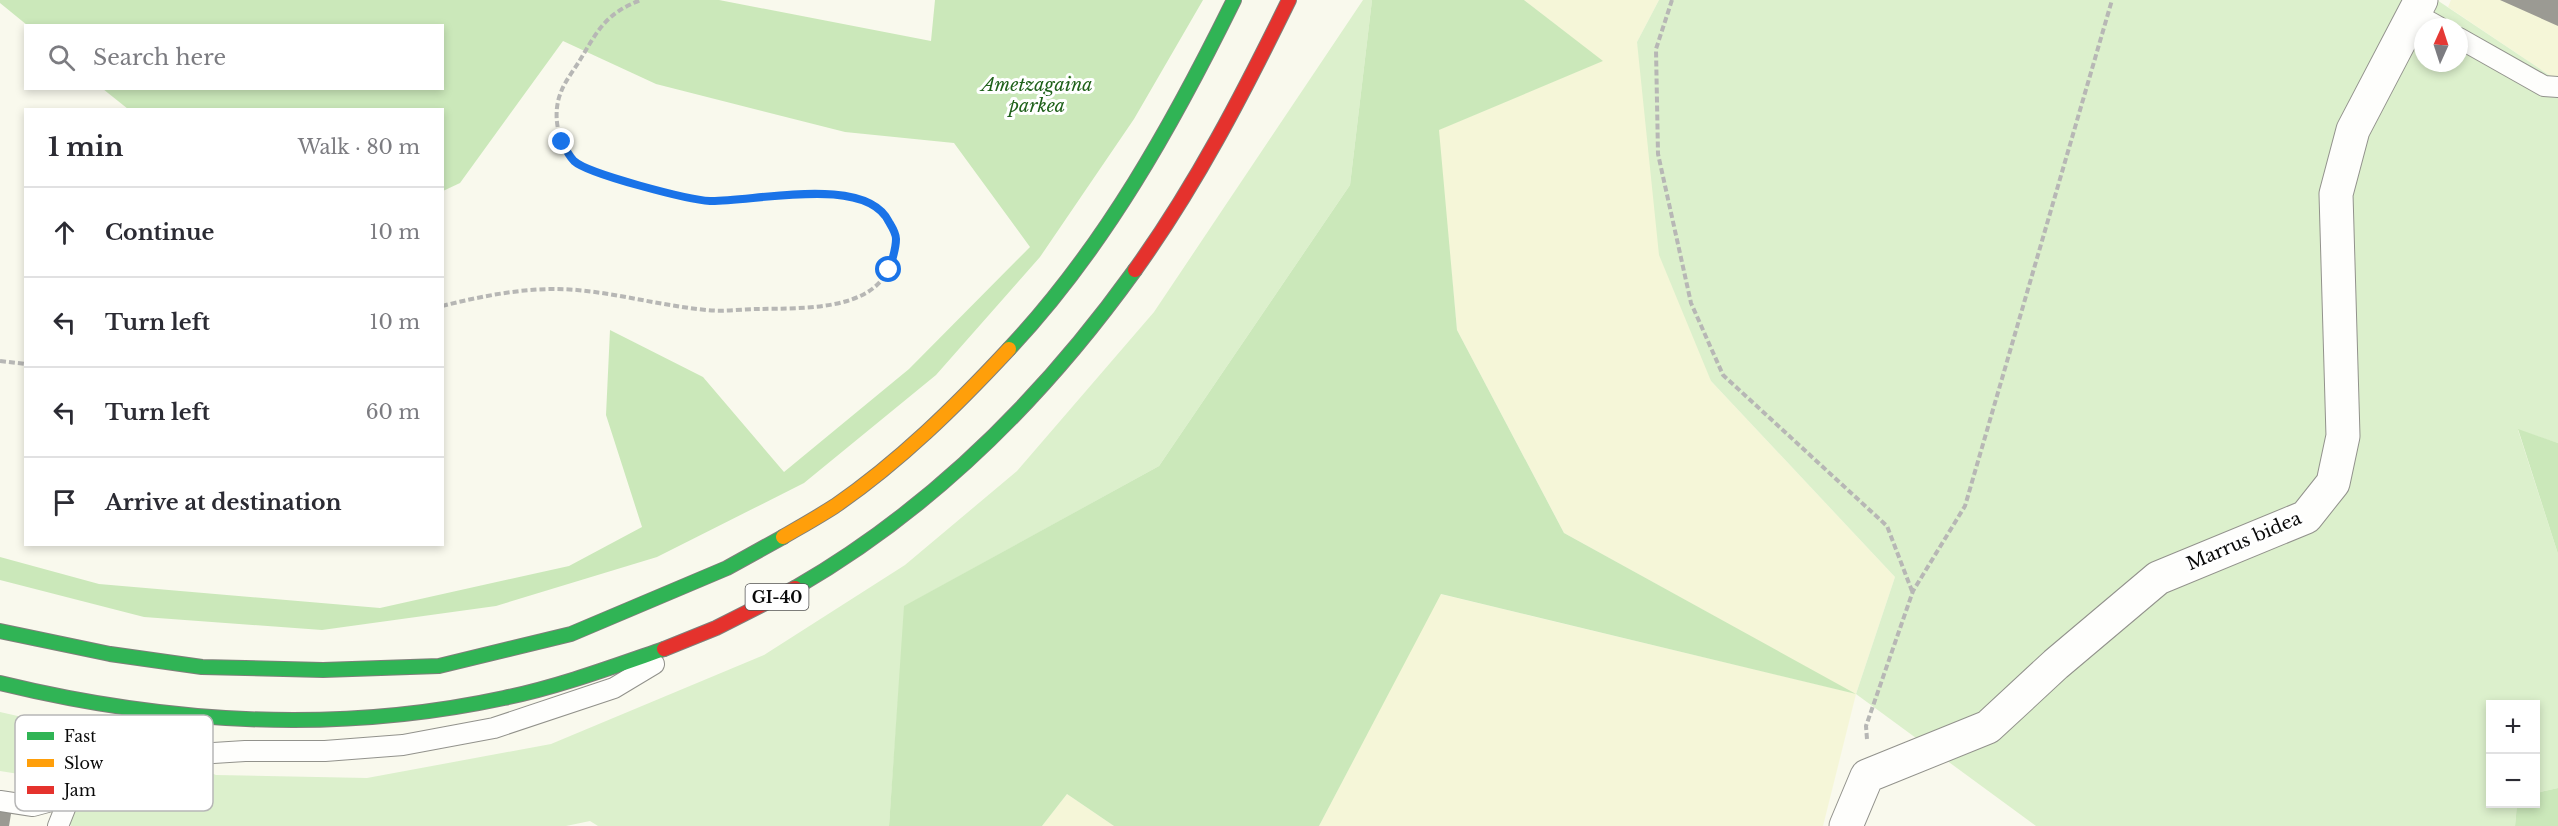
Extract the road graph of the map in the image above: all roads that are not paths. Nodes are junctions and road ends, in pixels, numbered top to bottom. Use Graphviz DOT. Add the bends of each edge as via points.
graph roads {
  1 [pos="1234,0"];
  2 [pos="1289,0"];
  3 [pos="2424,13"];
  4 [pos="2468,43"];
  5 [pos="2558,87"];
  6 [pos="717,628"];
  7 [pos="0,631"];
  8 [pos="0,683"];
  9 [pos="189,715"];
  10 [pos="213,717"];
  11 [pos="213,753"];
  12 [pos="0,801"];
  13 [pos="15,803"];
  14 [pos="64,811"];
  15 [pos="58,826"];
  16 [pos="1846,826"];
  1 -- 7 [label="main road, GI-40" via="1169,124 1125,197 1078,268 1018,340 960,402 835,506 727,568 571,634 439,666 323,670 202,667 110,654"];
  2 -- 6 [label="main road, GI-40" via="1218,140 1180,205 1080,343 1017,414 964,466 892,523 792,590"];
  3 -- 16 [label="street, Marrus bidea" via="2353,130 2336,194 2343,436 2333,483 2306,517 2158,578 1988,727 1867,776"];
  4 -- 5 [label="lane" via="2544,86"];
  6 -- 10 [label="main road, GI-40" via="625,663 510,697 389,716 254,721"];
  6 -- 11 [label="lane" via="614,688 494,728 403,746"];
  8 -- 9 [label="main road, GI-40" via="146,711"];
  12 -- 13 [label="lane"];
  14 -- 15 [label="lane"];
}
